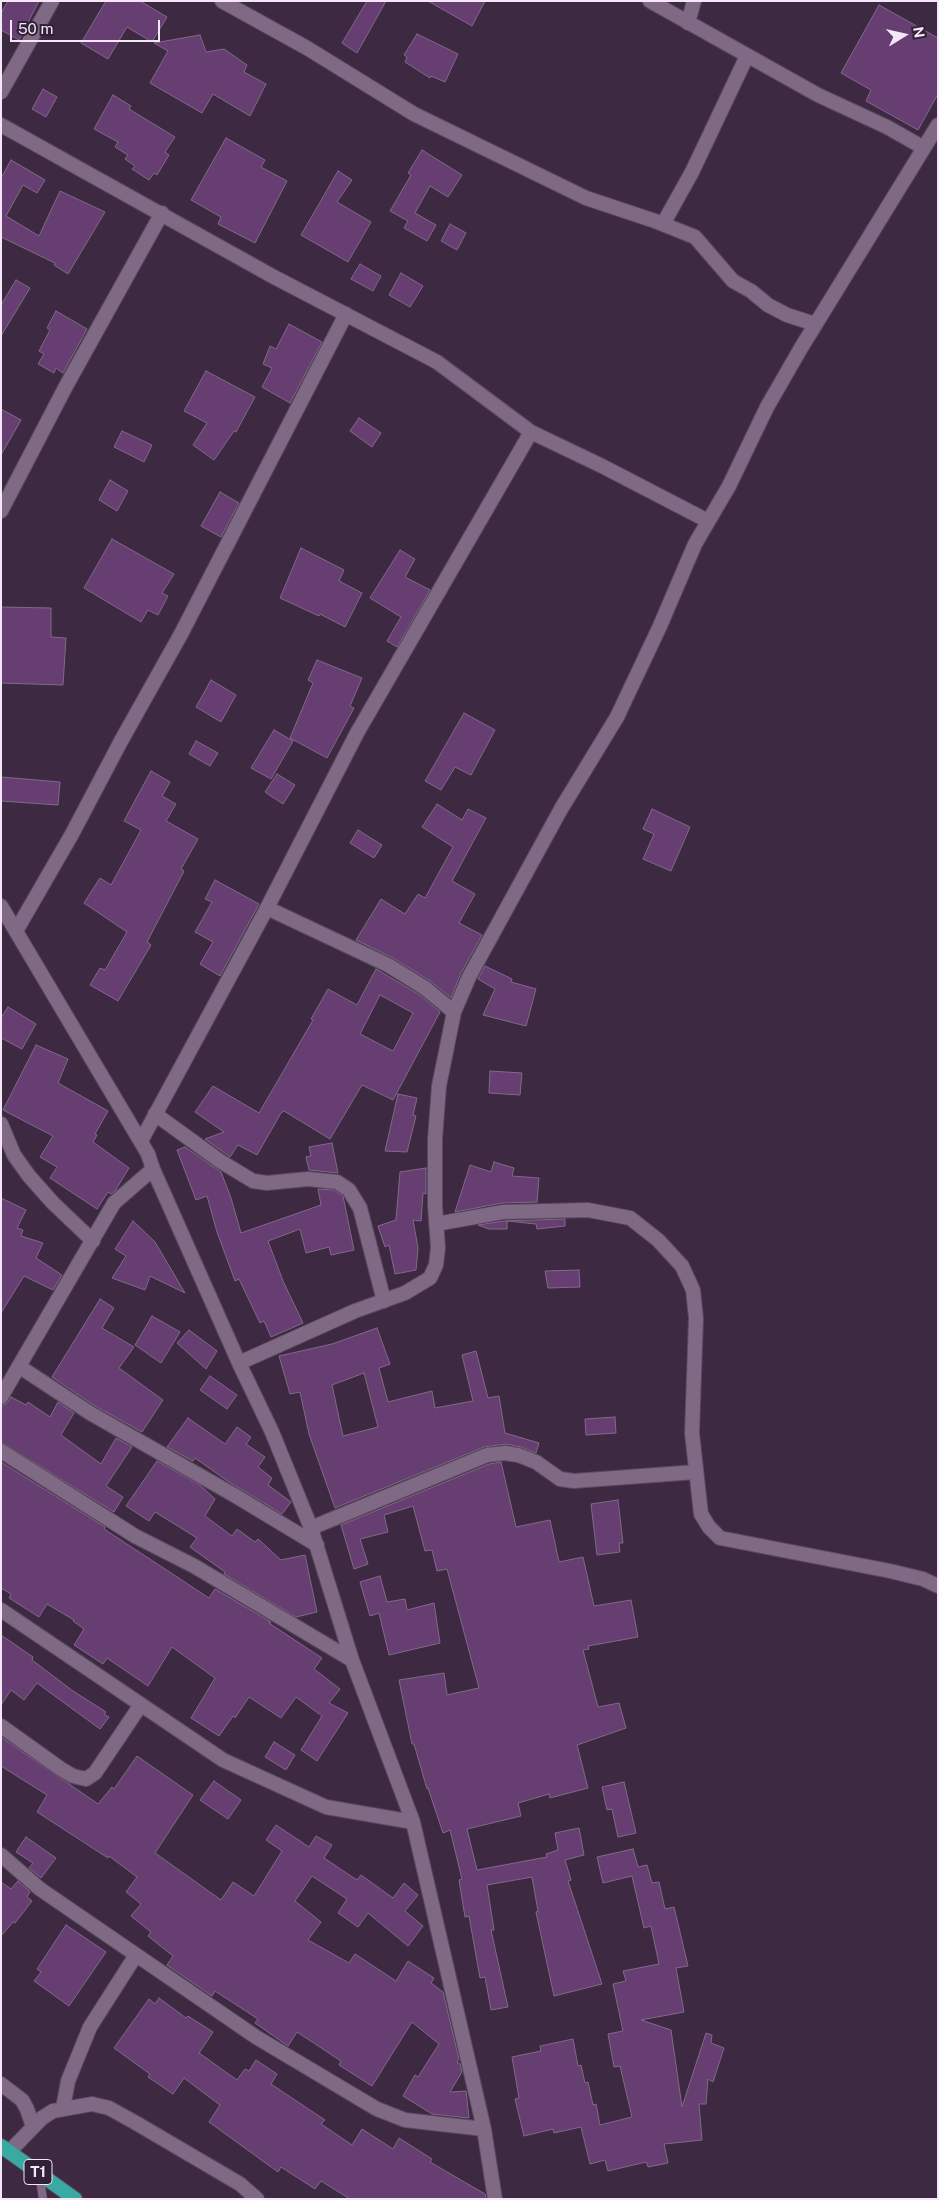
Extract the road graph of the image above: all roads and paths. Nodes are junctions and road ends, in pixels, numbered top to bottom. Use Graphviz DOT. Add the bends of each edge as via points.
graph roads {
  1 [pos="52,1"];
  2 [pos="222,1"];
  3 [pos="650,1"];
  4 [pos="694,1"];
  5 [pos="688,23"];
  6 [pos="747,56"];
  7 [pos="1,92"];
  8 [pos="1,124"];
  9 [pos="938,125"];
  10 [pos="924,148"];
  11 [pos="162,213"];
  12 [pos="663,224"];
  13 [pos="346,314"];
  14 [pos="815,324"];
  15 [pos="531,432"];
  16 [pos="1,510"];
  17 [pos="708,521"];
  18 [pos="1,906"];
  19 [pos="267,908"];
  20 [pos="16,931"];
  21 [pos="454,1012"];
  22 [pos="155,1114"];
  23 [pos="1,1124"];
  24 [pos="141,1141"];
  25 [pos="153,1169"];
  26 [pos="436,1224"];
  27 [pos="93,1241"];
  28 [pos="384,1300"];
  29 [pos="239,1363"];
  30 [pos="20,1367"];
  31 [pos="5,1383"];
  32 [pos="1,1397"];
  33 [pos="1,1451"];
  34 [pos="696,1472"];
  35 [pos="311,1528"];
  36 [pos="317,1545"];
  37 [pos="938,1586"];
  38 [pos="1,1610"];
  39 [pos="352,1660"];
  40 [pos="140,1706"];
  41 [pos="1,1726"];
  42 [pos="413,1822"];
  43 [pos="1,1855"];
  44 [pos="136,1955"];
  45 [pos="1,2084"];
  46 [pos="63,2108"];
  47 [pos="32,2127"];
  48 [pos="484,2129"];
  49 [pos="5,2149"];
  50 [pos="39,2173"];
  51 [pos="43,2199"];
  52 [pos="75,2199"];
  53 [pos="257,2199"];
  54 [pos="496,2199"];
  1 -- 7 [label="street"];
  2 -- 12 [label="street" via="307,48 414,114 586,198"];
  3 -- 5 [label="street"];
  4 -- 5 [label="street"];
  5 -- 6 [label="street"];
  6 -- 10 [label="street"];
  6 -- 12 [label="street" via="692,172"];
  8 -- 11 [label="street"];
  9 -- 10 [label="street"];
  10 -- 14 [label="street"];
  11 -- 13 [label="street"];
  11 -- 16 [label="street"];
  12 -- 14 [label="street" via="695,237 733,281 768,305"];
  13 -- 15 [label="street" via="437,362"];
  13 -- 20 [label="street" via="181,634"];
  14 -- 17 [label="street" via="767,407 730,486"];
  15 -- 17 [label="street"];
  15 -- 19 [label="street" via="357,733"];
  17 -- 21 [label="street" via="617,717 561,809 469,977"];
  18 -- 20 [label="street"];
  19 -- 21 [label="street" via="388,965 425,988"];
  19 -- 22 [label="street"];
  20 -- 24 [label="street"];
  21 -- 26 [label="street" via="439,1086 435,1139"];
  22 -- 24 [label="street"];
  22 -- 28 [label="street" via="253,1181 267,1183 308,1179 338,1182 349,1190 360,1208"];
  23 -- 27 [label="street" via="14,1154 29,1176"];
  24 -- 25 [label="street"];
  25 -- 27 [label="street" via="114,1203"];
  25 -- 29 [label="street"];
  26 -- 28 [label="street" via="438,1248 430,1278 405,1293"];
  26 -- 34 [label="street" via="503,1212 588,1210 630,1218 658,1240 682,1266 694,1290 692,1433"];
  27 -- 30 [label="street"];
  28 -- 29 [label="street"];
  29 -- 35 [label="street" via="272,1432"];
  30 -- 31 [label="street"];
  30 -- 36 [label="street" via="90,1413"];
  31 -- 32 [label="street"];
  33 -- 39 [label="street" via="135,1536 194,1566"];
  34 -- 35 [label="street" via="574,1481 560,1479 536,1462 518,1455 487,1455"];
  34 -- 37 [label="street" via="701,1514 720,1538 890,1571"];
  35 -- 36 [label="street"];
  36 -- 39 [label="street"];
  38 -- 40 [label="street"];
  39 -- 42 [label="street"];
  40 -- 41 [label="street" via="95,1773 86,1779 61,1769"];
  40 -- 42 [label="street" via="223,1760 326,1807"];
  42 -- 48 [label="street"];
  43 -- 44 [label="street" via="40,1889"];
  44 -- 46 [label="street" via="90,2027 68,2081"];
  44 -- 48 [label="street" via="256,2037 377,2109 405,2120"];
  45 -- 47 [label="street" via="22,2100"];
  46 -- 47 [label="street"];
  46 -- 53 [label="street" via="92,2104 109,2108 240,2184"];
  47 -- 49 [label="street"];
  48 -- 54 [label="street"];
  49 -- 50 [label="highway, T1"];
  50 -- 51 [label="lane"];
  50 -- 52 [label="highway, T1"];
}
